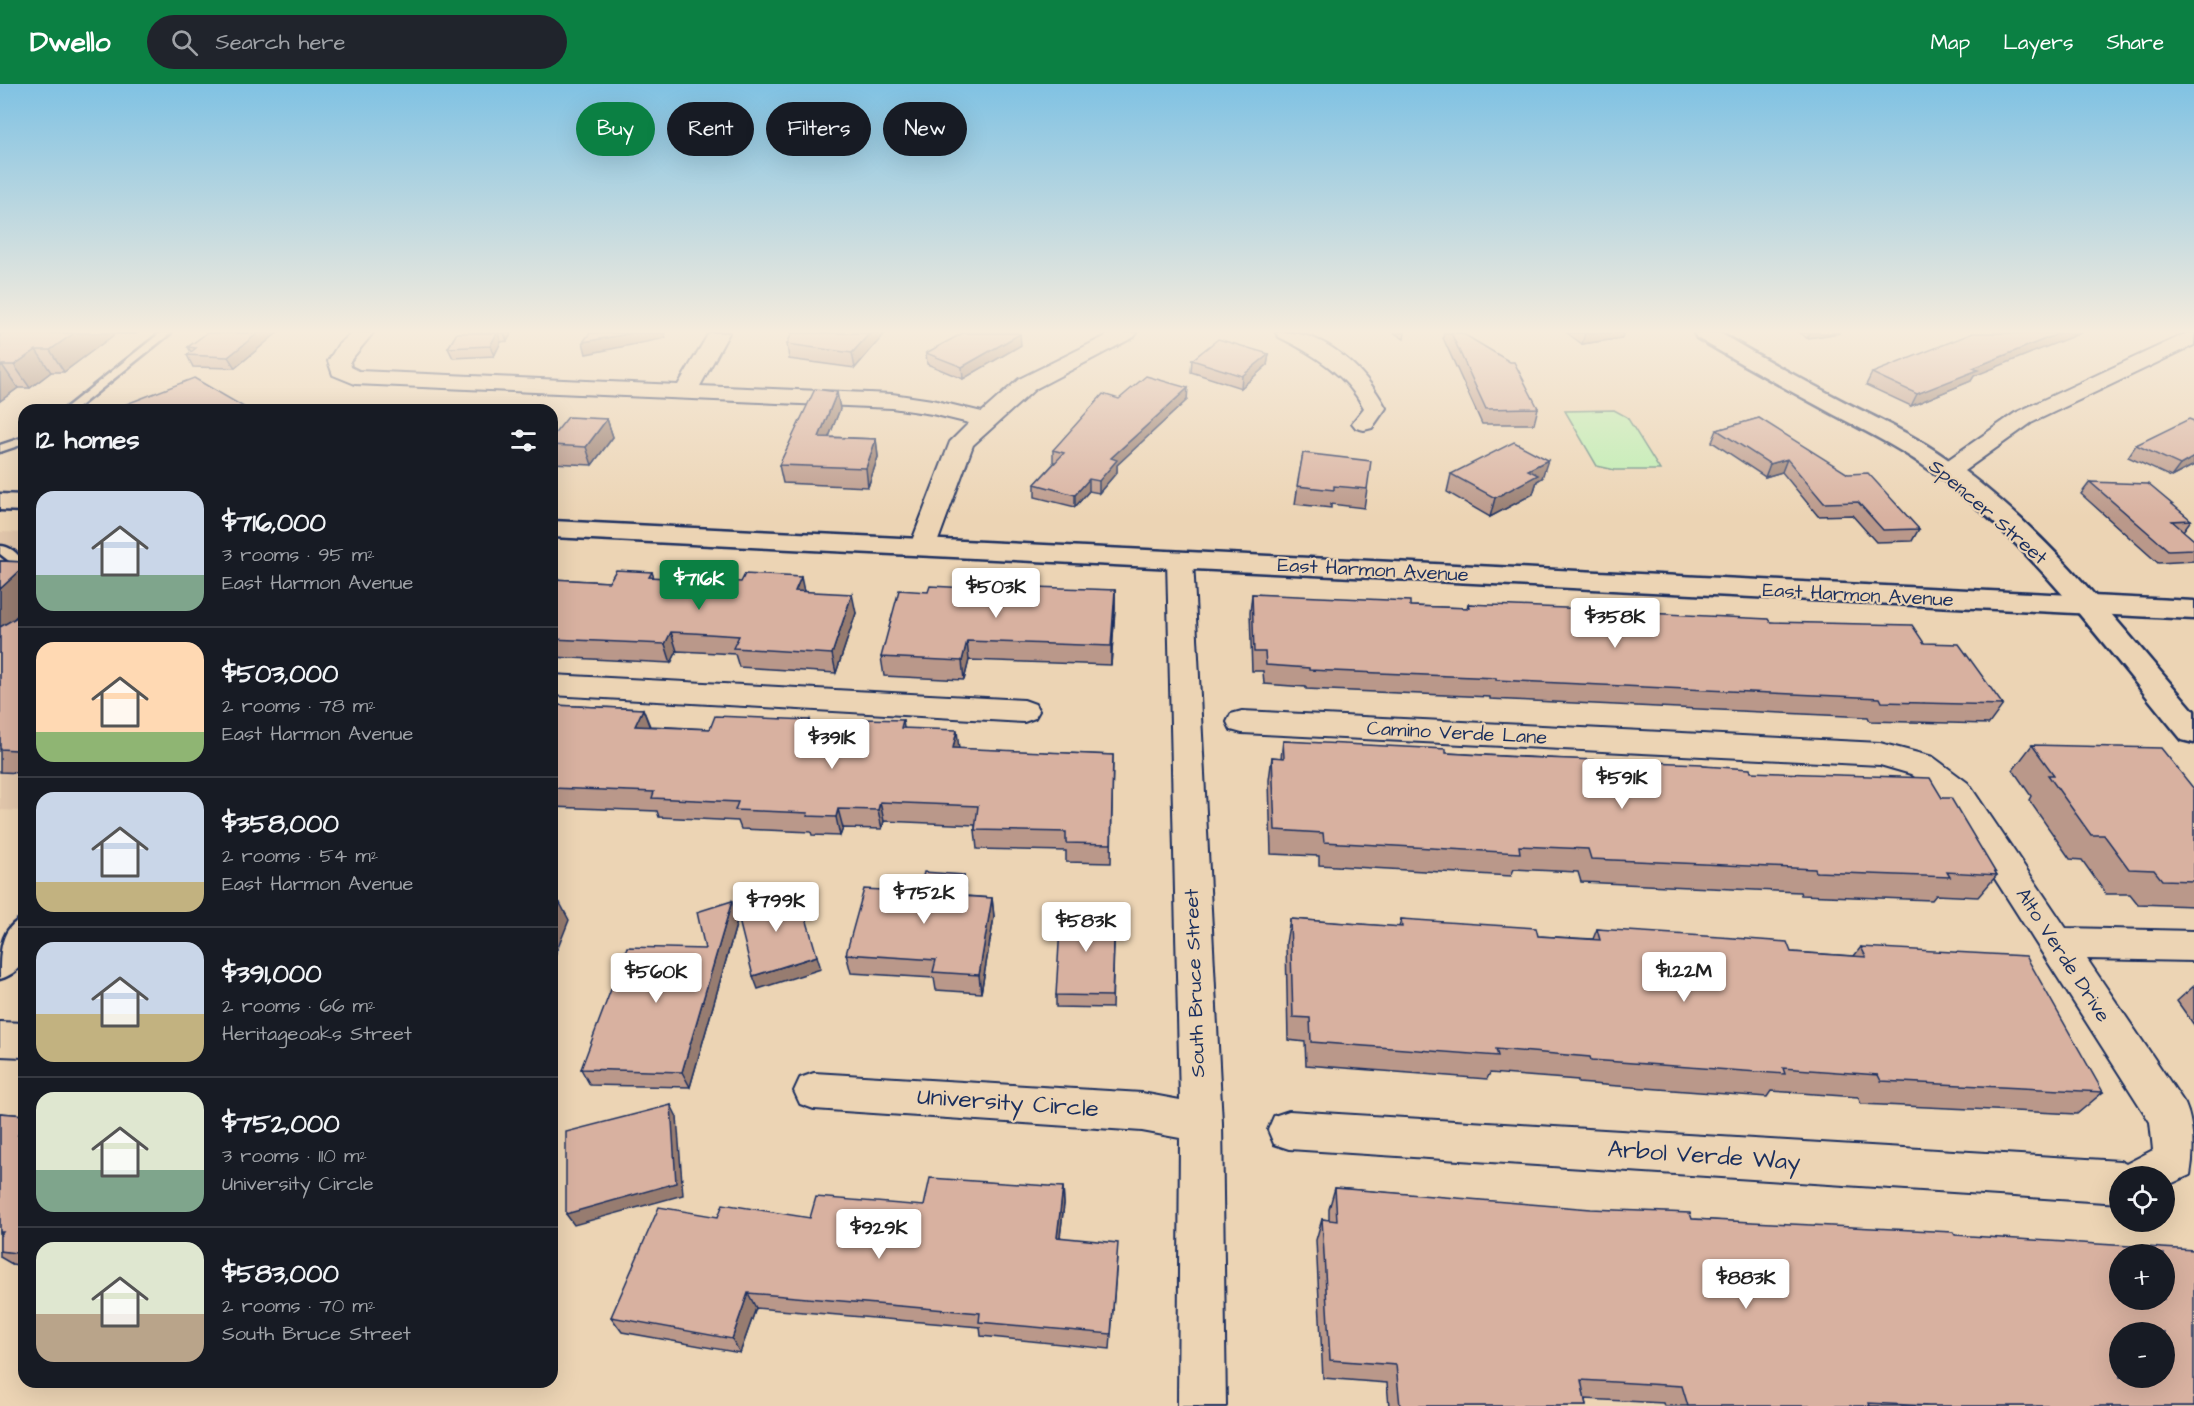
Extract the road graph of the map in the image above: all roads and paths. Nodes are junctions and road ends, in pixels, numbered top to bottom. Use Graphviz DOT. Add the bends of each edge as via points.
graph roads {
  1 [pos="747,395"];
  2 [pos="1015,395"];
  3 [pos="1369,395"];
  4 [pos="1815,395"];
  5 [pos="2072,395"];
  6 [pos="985,420"];
  7 [pos="1364,423"];
  8 [pos="18,442"];
  9 [pos="0,449"];
  10 [pos="1948,471"];
  11 [pos="0,502"];
  12 [pos="18,503"];
  13 [pos="558,529"];
  14 [pos="923,546"];
  15 [pos="0,550"];
  16 [pos="1180,560"];
  17 [pos="0,563"];
  18 [pos="2086,606"];
  19 [pos="2194,610"];
  20 [pos="558,685"];
  21 [pos="1024,711"];
  22 [pos="1242,722"];
  23 [pos="2194,732"];
  24 [pos="1922,765"];
  25 [pos="18,940"];
  26 [pos="2055,943"];
  27 [pos="2194,946"];
  28 [pos="0,963"];
  29 [pos="0,1038"];
  30 [pos="18,1040"];
  31 [pos="814,1091"];
  32 [pos="1201,1123"];
  33 [pos="1288,1130"];
  34 [pos="2159,1166"];
  35 [pos="2109,1181"];
  36 [pos="1202,1406"];
  1 -- 6 [label="street" via="892,401"];
  2 -- 6 [label="street"];
  3 -- 7 [label="street" via="1375,408"];
  4 -- 10 [label="main road, Spencer Street" via="1898,438"];
  5 -- 10 [label="street" via="2023,418"];
  6 -- 14 [label="street" via="962,442"];
  8 -- 9 [label="lane"];
  10 -- 18 [label="main road, Spencer Street" via="2049,564"];
  11 -- 12 [label="main road"];
  13 -- 14 [label="main road, East Harmon Avenue"];
  14 -- 16 [label="main road, East Harmon Avenue"];
  15 -- 17 [label="lane" via="17,561"];
  16 -- 18 [label="main road, East Harmon Avenue"];
  16 -- 32 [label="street, South Bruce Street"];
  18 -- 19 [label="main road, East Harmon Avenue"];
  18 -- 23 [label="main road, Spencer Street"];
  20 -- 21 [label="street"];
  22 -- 24 [label="street, Camino Verde Lane" via="1880,754"];
  24 -- 26 [label="street, Alto Verde Drive" via="1956,791"];
  25 -- 28 [label="main road"];
  26 -- 27 [label="street"];
  26 -- 34 [label="street, Alto Verde Drive" via="2169,1117"];
  29 -- 30 [label="street"];
  31 -- 32 [label="street, University Circle" via="1142,1112"];
  32 -- 36 [label="street, South Bruce Street"];
  33 -- 35 [label="street, Arbol Verde Way"];
}
